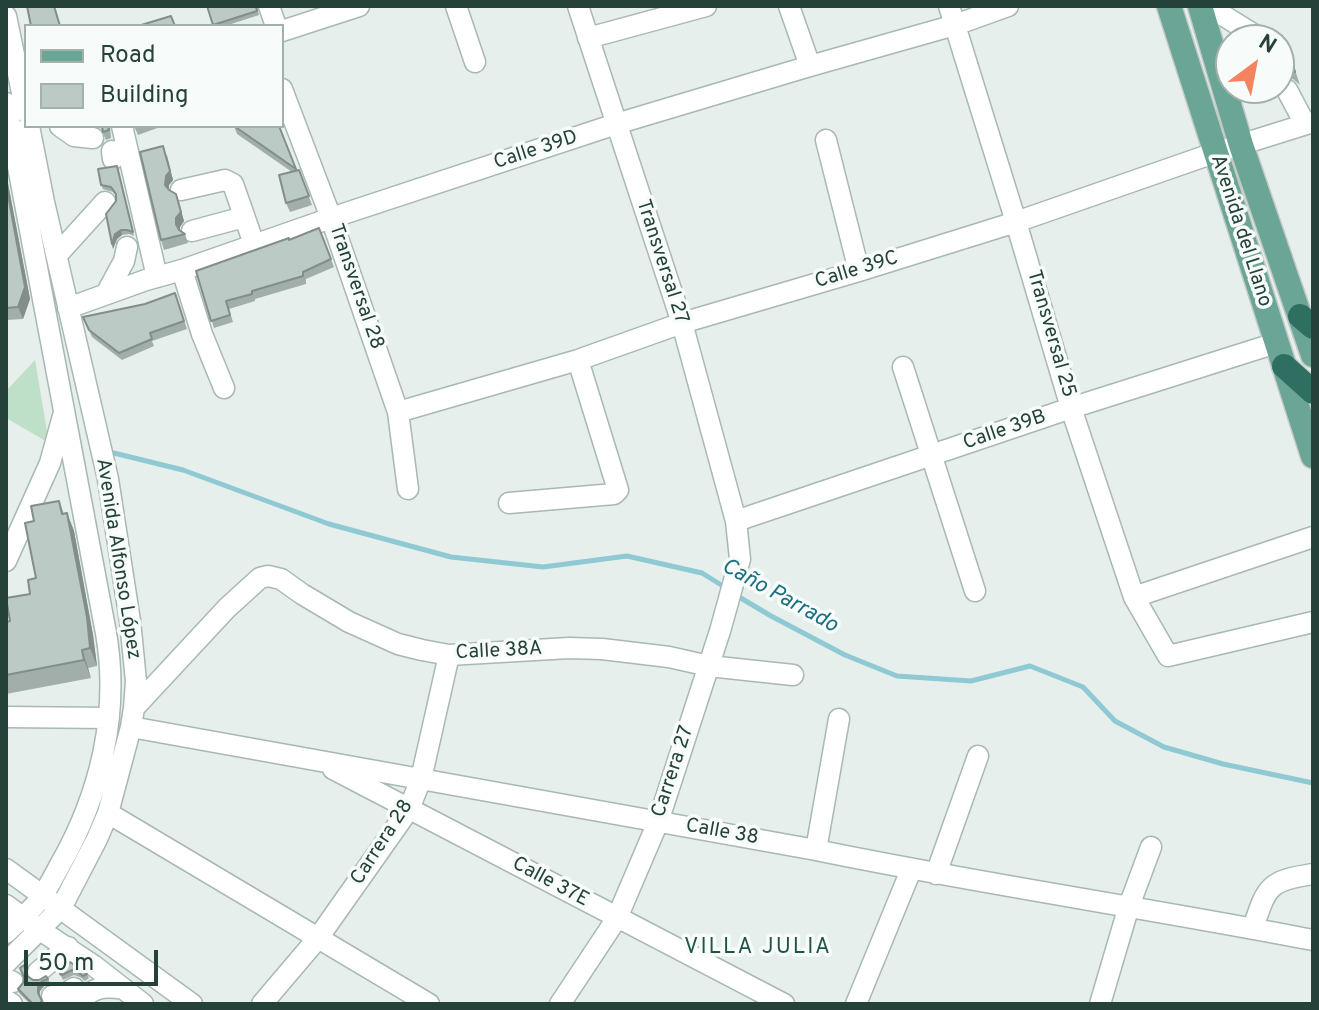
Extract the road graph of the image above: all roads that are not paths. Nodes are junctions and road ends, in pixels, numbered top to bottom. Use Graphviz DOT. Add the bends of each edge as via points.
graph roads {
  1 [pos="359,6"];
  2 [pos="456,6"];
  3 [pos="578,6"];
  4 [pos="706,6"];
  5 [pos="789,6"];
  6 [pos="1008,6"];
  7 [pos="1169,6"];
  8 [pos="1200,6"];
  9 [pos="1208,6"];
  10 [pos="6,16"];
  11 [pos="952,16"];
  12 [pos="1237,24"];
  13 [pos="284,30"];
  14 [pos="588,38"];
  15 [pos="475,62"];
  16 [pos="810,66"];
  17 [pos="284,94"];
  18 [pos="1295,102"];
  19 [pos="15,113"];
  20 [pos="1309,123"];
  21 [pos="616,124"];
  22 [pos="29,128"];
  23 [pos="63,128"];
  24 [pos="122,128"];
  25 [pos="93,138"];
  26 [pos="826,140"];
  27 [pos="1241,145"];
  28 [pos="1214,153"];
  29 [pos="181,190"];
  30 [pos="105,202"];
  31 [pos="244,217"];
  32 [pos="331,218"];
  33 [pos="1016,222"];
  34 [pos="192,231"];
  35 [pos="254,244"];
  36 [pos="127,247"];
  37 [pos="57,255"];
  38 [pos="182,270"];
  39 [pos="859,271"];
  40 [pos="157,277"];
  41 [pos="106,294"];
  42 [pos="68,308"];
  43 [pos="1307,322"];
  44 [pos="682,323"];
  45 [pos="1280,354"];
  46 [pos="1313,355"];
  47 [pos="578,360"];
  48 [pos="903,367"];
  49 [pos="224,388"];
  50 [pos="1313,392"];
  51 [pos="1071,408"];
  52 [pos="65,409"];
  53 [pos="398,412"];
  54 [pos="933,456"];
  55 [pos="1313,456"];
  56 [pos="408,489"];
  57 [pos="509,503"];
  58 [pos="736,521"];
  59 [pos="1313,537"];
  60 [pos="6,561"];
  61 [pos="975,591"];
  62 [pos="1134,597"];
  63 [pos="1313,622"];
  64 [pos="449,655"];
  65 [pos="709,666"];
  66 [pos="793,675"];
  67 [pos="6,717"];
  68 [pos="109,718"];
  69 [pos="132,718"];
  70 [pos="839,719"];
  71 [pos="978,756"];
  72 [pos="317,761"];
  73 [pos="421,779"];
  74 [pos="409,809"];
  75 [pos="108,813"];
  76 [pos="658,822"];
  77 [pos="1151,847"];
  78 [pos="816,850"];
  79 [pos="6,869"];
  80 [pos="911,870"];
  81 [pos="936,874"];
  82 [pos="1313,874"];
  83 [pos="43,895"];
  84 [pos="1129,906"];
  85 [pos="61,908"];
  86 [pos="14,911"];
  87 [pos="617,918"];
  88 [pos="1253,928"];
  89 [pos="40,930"];
  90 [pos="6,933"];
  91 [pos="318,938"];
  92 [pos="1313,940"];
  93 [pos="68,947"];
  94 [pos="6,963"];
  95 [pos="38,972"];
  96 [pos="84,983"];
  97 [pos="8,987"];
  98 [pos="124,989"];
  99 [pos="52,996"];
  100 [pos="12,1004"];
  101 [pos="143,1004"];
  102 [pos="192,1004"];
  103 [pos="262,1004"];
  104 [pos="429,1004"];
  105 [pos="560,1004"];
  106 [pos="784,1004"];
  107 [pos="856,1004"];
  108 [pos="1100,1004"];
  1 -- 13 [label="street"];
  2 -- 15 [label="street"];
  3 -- 14 [label="street, Transversal 27"];
  4 -- 14 [label="street"];
  5 -- 16 [label="street"];
  6 -- 11 [label="street, Calle 39D"];
  7 -- 28 [label="main road, Avenida del Llano"];
  8 -- 27 [label="main road, Avenida del Llano"];
  9 -- 12 [label="street"];
  10 -- 19 [label="street, Avenida Alfonso López"];
  11 -- 16 [label="street, Calle 39D"];
  11 -- 33 [label="street, Transversal 25"];
  14 -- 21 [label="street, Transversal 27"];
  16 -- 21 [label="street, Calle 39D"];
  17 -- 32 [label="street, Transversal 28"];
  18 -- 20 [label="street"];
  19 -- 52 [label="street, Avenida Alfonso López"];
  20 -- 27 [label="street, Calle 39C"];
  21 -- 32 [label="street, Calle 39D"];
  21 -- 44 [label="street, Transversal 27"];
  22 -- 37 [label="street, Avenida Alfonso López"];
  23 -- 25 [label="street" via="74,136"];
  24 -- 40 [label="street"];
  26 -- 39 [label="street"];
  27 -- 28 [label="street, Calle 39C"];
  27 -- 43 [label="main road, Avenida del Llano"];
  28 -- 33 [label="street, Calle 39C"];
  28 -- 45 [label="main road, Avenida del Llano"];
  29 -- 31 [label="street" via="229,181"];
  30 -- 37 [label="street"];
  31 -- 34 [label="street"];
  31 -- 35 [label="street"];
  32 -- 35 [label="street, Calle 39D"];
  32 -- 53 [label="street, Transversal 28"];
  33 -- 39 [label="street, Calle 39C"];
  33 -- 51 [label="street, Transversal 25"];
  35 -- 38 [label="street, Calle 39D"];
  36 -- 41 [label="street"];
  37 -- 42 [label="street, Avenida Alfonso López"];
  38 -- 40 [label="street, Calle 39D"];
  38 -- 49 [label="street"];
  39 -- 44 [label="street, Calle 39C"];
  40 -- 41 [label="street, Calle 39D"];
  41 -- 42 [label="street, Calle 39D"];
  42 -- 69 [label="street, Avenida Alfonso López" via="108,479 130,621 136,681"];
  43 -- 46 [label="main road, Avenida del Llano"];
  44 -- 47 [label="street, Calle 39C"];
  44 -- 58 [label="street, Transversal 27"];
  45 -- 50 [label="highway"];
  45 -- 51 [label="street, Calle 39B"];
  45 -- 55 [label="main road, Avenida del Llano"];
  47 -- 53 [label="street, Calle 39C"];
  47 -- 57 [label="street" via="619,488 614,494"];
  48 -- 54 [label="street"];
  51 -- 54 [label="street, Calle 39B"];
  51 -- 62 [label="street, Transversal 25"];
  52 -- 60 [label="street" via="50,463"];
  52 -- 68 [label="street, Avenida Alfonso López" via="110,653"];
  53 -- 56 [label="street, Transversal 28"];
  54 -- 58 [label="street, Calle 39B"];
  54 -- 61 [label="street"];
  58 -- 65 [label="street, Carrera 27" via="740,559"];
  59 -- 62 [label="street"];
  62 -- 63 [label="street, Transversal 25" via="1168,656"];
  64 -- 65 [label="street, Calle 38A" via="602,649"];
  64 -- 69 [label="street, Calle 38A" via="373,634 268,576 227,608"];
  64 -- 73 [label="street, Carrera 28"];
  65 -- 66 [label="street, Calle 38A"];
  65 -- 76 [label="street, Carrera 27"];
  67 -- 68 [label="street"];
  68 -- 83 [label="street, Avenida Alfonso López" via="90,802"];
  69 -- 72 [label="street, Calle 38"];
  69 -- 75 [label="street, Avenida Alfonso López"];
  70 -- 78 [label="street"];
  71 -- 81 [label="street"];
  72 -- 73 [label="street, Calle 38"];
  72 -- 74 [label="street, Calle 37E"];
  73 -- 74 [label="street, Carrera 28"];
  73 -- 76 [label="street, Calle 38"];
  74 -- 87 [label="street, Calle 37E"];
  74 -- 91 [label="street, Carrera 28"];
  75 -- 85 [label="street, Avenida Alfonso López"];
  75 -- 91 [label="street"];
  76 -- 78 [label="street, Calle 38"];
  76 -- 87 [label="street, Carrera 27"];
  77 -- 84 [label="street"];
  78 -- 80 [label="street, Calle 38"];
  79 -- 83 [label="street"];
  80 -- 81 [label="street, Calle 38"];
  80 -- 107 [label="street"];
  81 -- 84 [label="street, Calle 38"];
  82 -- 88 [label="street" via="1271,885"];
  83 -- 85 [label="street"];
  83 -- 86 [label="street, Avenida Alfonso López"];
  84 -- 88 [label="street, Calle 38"];
  84 -- 108 [label="street"];
  85 -- 89 [label="street, Avenida Alfonso López"];
  85 -- 102 [label="street"];
  86 -- 89 [label="street"];
  86 -- 90 [label="street, Avenida Alfonso López"];
  87 -- 105 [label="street, Carrera 27"];
  87 -- 106 [label="street, Calle 37E"];
  88 -- 92 [label="street, Calle 38"];
  89 -- 93 [label="street"];
  89 -- 94 [label="street, Avenida Alfonso López"];
  91 -- 103 [label="street, Carrera 28"];
  91 -- 104 [label="street"];
  93 -- 95 [label="street"];
  93 -- 96 [label="street"];
  96 -- 98 [label="street"];
  96 -- 98 [label="street" via="85,995 102,986"];
  96 -- 99 [label="street"];
  97 -- 100 [label="street"];
  98 -- 101 [label="street"];
}
